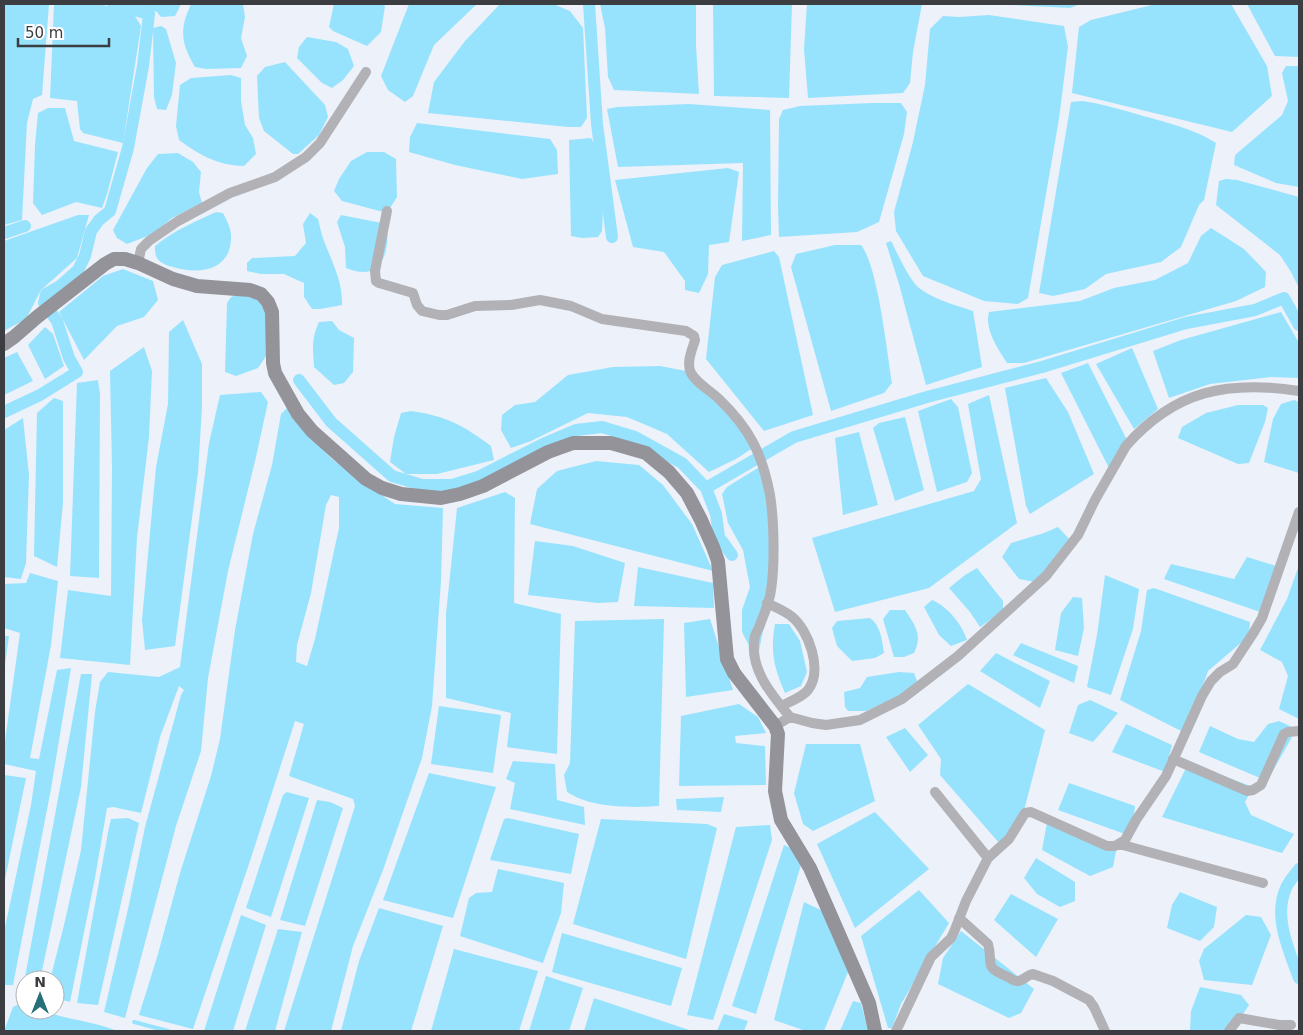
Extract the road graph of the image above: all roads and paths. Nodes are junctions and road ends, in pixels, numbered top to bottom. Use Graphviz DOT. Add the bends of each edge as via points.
graph roads {
  1 [pos="366,72"];
  2 [pos="387,210"];
  3 [pos="138,263"];
  4 [pos="4,344"];
  5 [pos="1299,391"];
  6 [pos="1299,512"];
  7 [pos="767,603"];
  8 [pos="781,706"];
  9 [pos="790,717"];
  10 [pos="776,726"];
  11 [pos="1299,731"];
  12 [pos="1173,759"];
  13 [pos="934,792"];
  14 [pos="1119,844"];
  15 [pos="988,858"];
  16 [pos="1263,883"];
  17 [pos="959,918"];
  18 [pos="1291,1025"];
  19 [pos="876,1031"];
  20 [pos="896,1031"];
  21 [pos="1105,1031"];
  22 [pos="1229,1031"];
  1 -- 3 [label="street" via="320,143 306,157 275,177 230,193 178,221 148,241 141,250"];
  2 -- 7 [label="street" via="376,280 413,293 417,305 429,314 447,315 475,306 540,300 571,306 602,320 692,334 695,340 691,373 740,421 765,469 773,534 771,590"];
  3 -- 4 [label="street" via="114,259 105,264"];
  3 -- 10 [label="street" via="197,286 250,290 261,294 272,312 275,373 298,414 312,431 366,479 382,488 402,494 441,498 460,494 573,443 611,443 646,453 687,492 701,520 718,561 728,659 734,673"];
  5 -- 9 [label="street" via="1265,387 1222,390 1203,393 1171,407 1126,446 1078,535 1046,576 958,656 902,700 860,720 826,725"];
  6 -- 12 [label="street" via="1262,618 1240,656 1210,681"];
  7 -- 8 [label="street" via="755,636 756,665"];
  7 -- 8 [label="street" via="791,616 804,629 814,660 814,678 807,691"];
  8 -- 9 [label="street"];
  9 -- 10 [label="street"];
  10 -- 19 [label="street" via="775,791 781,820 813,876 869,1003"];
  11 -- 12 [label="street" via="1284,734 1261,785 1253,790 1247,791"];
  12 -- 14 [label="street" via="1126,840"];
  13 -- 15 [label="street"];
  14 -- 15 [label="street" via="1104,846 1029,811 1008,839"];
  14 -- 16 [label="street"];
  15 -- 17 [label="street"];
  17 -- 20 [label="street" via="951,938 931,957"];
  17 -- 21 [label="street" via="988,944 989,962 994,970 1016,981 1033,974 1066,987 1092,1002"];
  18 -- 22 [label="street" via="1239,1018"];
}
